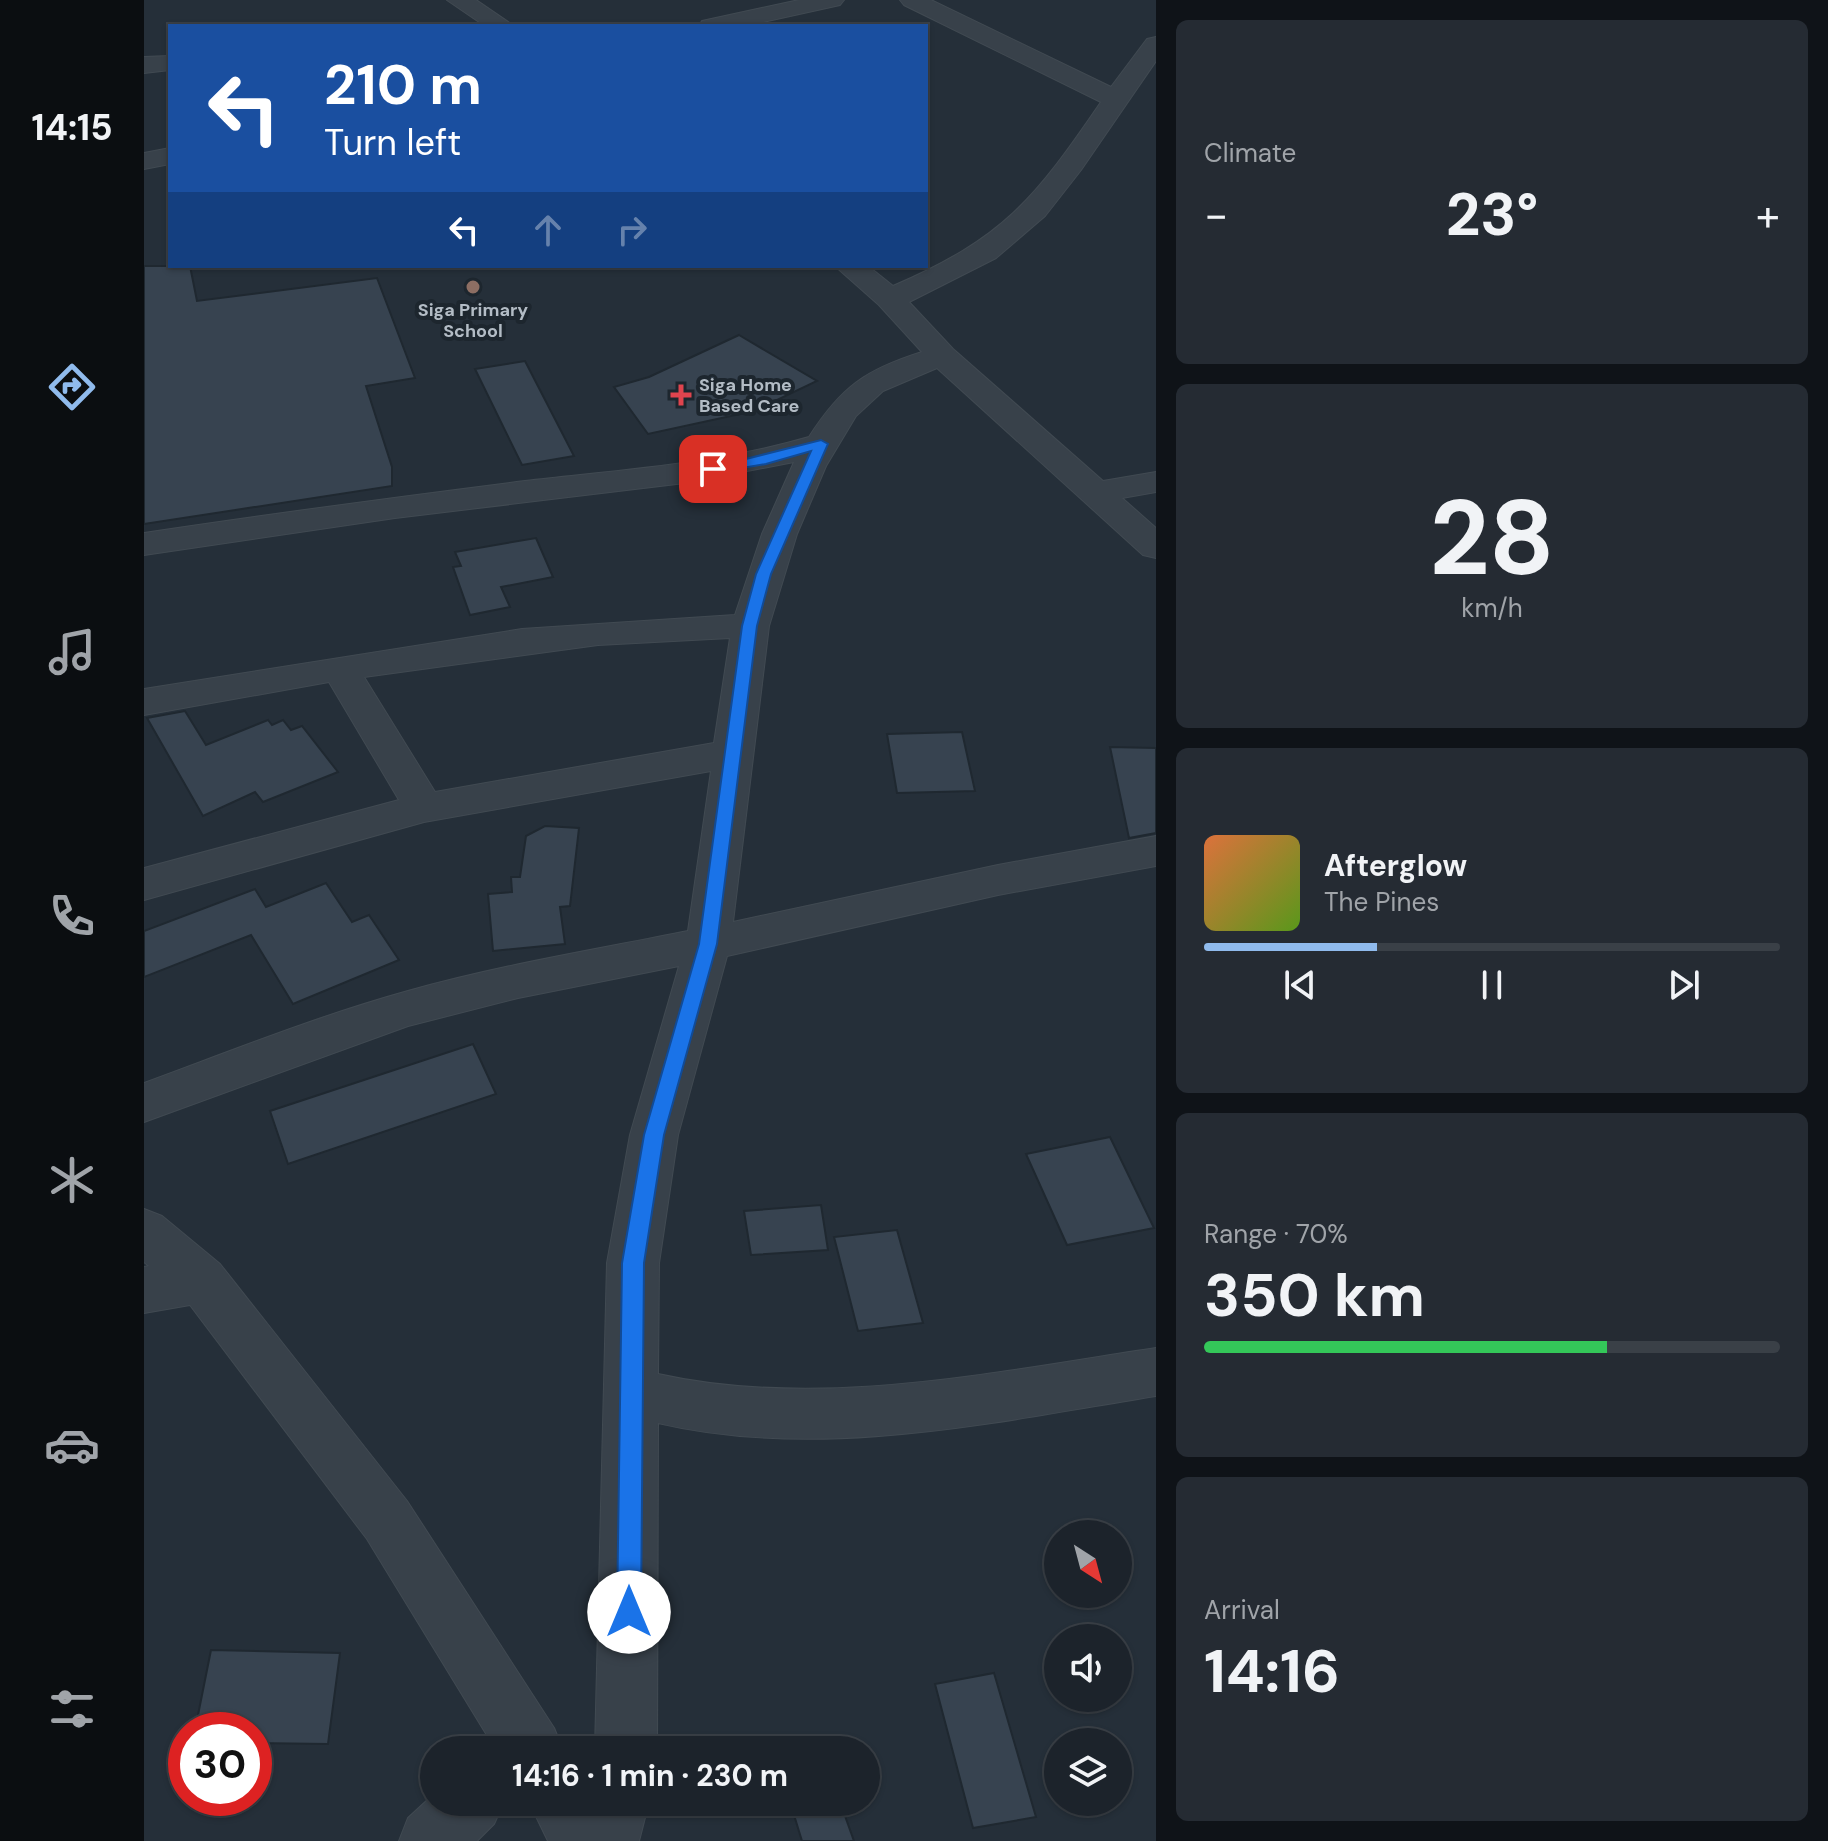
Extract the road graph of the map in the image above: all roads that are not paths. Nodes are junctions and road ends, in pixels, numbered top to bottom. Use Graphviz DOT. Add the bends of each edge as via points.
graph roads {
  1 [pos="459,0"];
  2 [pos="719,0"];
  3 [pos="832,0"];
  4 [pos="912,0"];
  5 [pos="499,24"];
  6 [pos="695,24"];
  7 [pos="720,24"];
  8 [pos="1156,44"];
  9 [pos="168,63"];
  10 [pos="144,65"];
  11 [pos="1116,99"];
  12 [pos="168,156"];
  13 [pos="144,161"];
  14 [pos="852,268"];
  15 [pos="890,299"];
  16 [pos="942,356"];
  17 [pos="821,444"];
  18 [pos="1156,482"];
  19 [pos="1095,493"];
  20 [pos="144,544"];
  21 [pos="1156,547"];
  22 [pos="750,626"];
  23 [pos="341,670"];
  24 [pos="144,702"];
  25 [pos="730,754"];
  26 [pos="424,808"];
  27 [pos="1156,851"];
  28 [pos="144,884"];
  29 [pos="708,944"];
  30 [pos="144,1103"];
  31 [pos="144,1231"];
  32 [pos="202,1280"];
  33 [pos="144,1290"];
  34 [pos="1156,1372"];
  35 [pos="629,1392"];
  36 [pos="522,1736"];
  37 [pos="626,1736"];
  38 [pos="457,1816"];
  39 [pos="569,1816"];
  40 [pos="613,1816"];
  41 [pos="431,1841"];
  42 [pos="583,1841"];
  43 [pos="607,1841"];
  1 -- 5 [label="street"];
  2 -- 6 [label="street"];
  3 -- 7 [label="street"];
  4 -- 11 [label="street"];
  8 -- 11 [label="street"];
  9 -- 10 [label="street"];
  11 -- 15 [label="street" via="1050,191 1014,231 966,264"];
  12 -- 13 [label="street"];
  14 -- 15 [label="street"];
  15 -- 16 [label="street"];
  16 -- 17 [label="street" via="862,390"];
  16 -- 19 [label="street"];
  17 -- 20 [label="street" via="766,460 686,473 388,508"];
  17 -- 22 [label="street" via="764,574"];
  18 -- 19 [label="street"];
  19 -- 21 [label="street"];
  22 -- 23 [label="street" via="599,633"];
  22 -- 25 [label="street"];
  23 -- 24 [label="street"];
  23 -- 26 [label="street"];
  25 -- 26 [label="street"];
  25 -- 29 [label="street"];
  26 -- 28 [label="street"];
  27 -- 29 [label="street" via="1050,867"];
  29 -- 30 [label="street" via="443,998"];
  29 -- 35 [label="street" via="654,1135 633,1263"];
  31 -- 32 [label="street"];
  32 -- 33 [label="street"];
  32 -- 36 [label="street" via="387,1520"];
  34 -- 35 [label="street" via="943,1404 812,1413 705,1407"];
  35 -- 37 [label="street"];
  38 -- 41 [label="street"];
  39 -- 42 [label="street"];
  40 -- 43 [label="street"];
}
